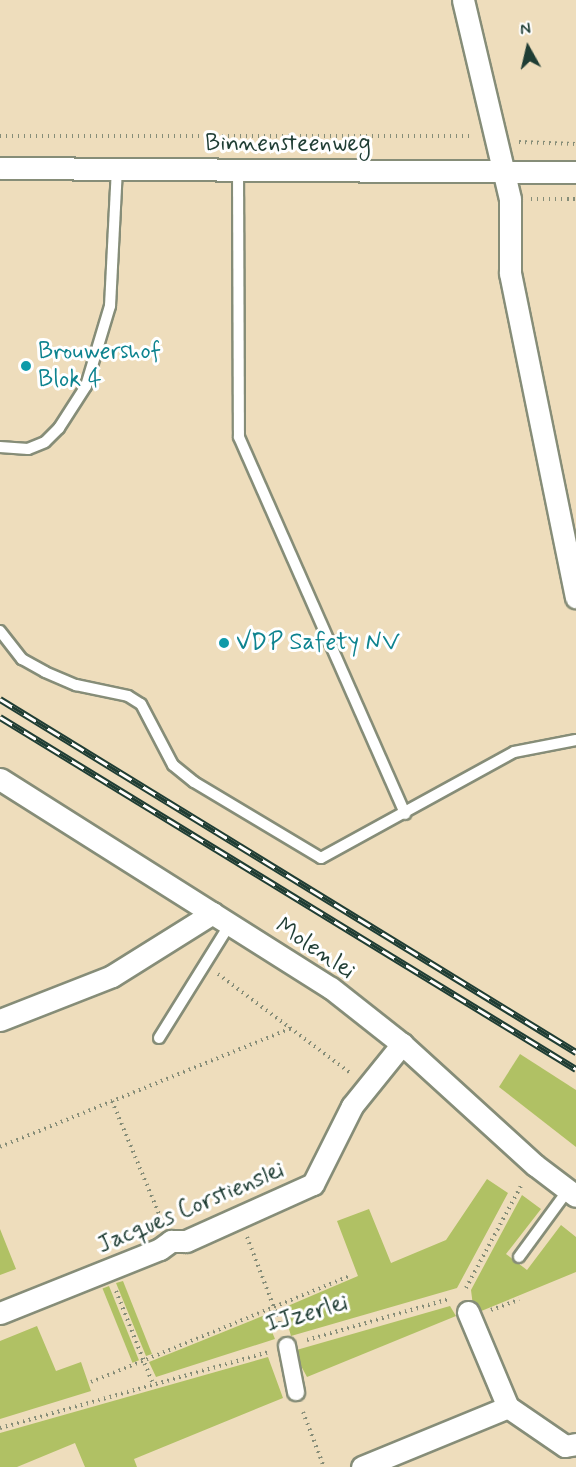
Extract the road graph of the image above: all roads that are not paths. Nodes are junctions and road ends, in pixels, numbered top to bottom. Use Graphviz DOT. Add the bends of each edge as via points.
graph roads {
  1 [pos="463,0"];
  2 [pos="0,168"];
  3 [pos="238,169"];
  4 [pos="117,170"];
  5 [pos="504,171"];
  6 [pos="576,172"];
  7 [pos="0,447"];
  8 [pos="570,531"];
  9 [pos="576,597"];
  10 [pos="0,631"];
  11 [pos="576,740"];
  12 [pos="0,780"];
  13 [pos="405,814"];
  14 [pos="221,919"];
  15 [pos="0,1020"];
  16 [pos="159,1038"];
  17 [pos="402,1044"];
  18 [pos="572,1193"];
  19 [pos="519,1257"];
  20 [pos="463,1307"];
  21 [pos="0,1313"];
  22 [pos="287,1346"];
  23 [pos="298,1398"];
  24 [pos="508,1407"];
  25 [pos="576,1444"];
  26 [pos="362,1467"];
  1 -- 5 [label="street" via="504,140"];
  2 -- 4 [label="street, Binnensteenweg"];
  3 -- 4 [label="street, Binnensteenweg"];
  3 -- 5 [label="street, Binnensteenweg"];
  3 -- 13 [label="lane" via="239,437"];
  4 -- 7 [label="lane" via="110,306 86,386 59,428 45,442 28,449"];
  5 -- 6 [label="street, Binnensteenweg"];
  5 -- 8 [label="street" via="510,199 510,273"];
  8 -- 9 [label="street"];
  10 -- 13 [label="lane" via="21,659 45,672 76,685 128,696 141,704 173,765 321,858"];
  11 -- 13 [label="lane" via="514,752"];
  12 -- 14 [label="street, Molenlei"];
  14 -- 15 [label="street" via="112,976"];
  14 -- 16 [label="lane" via="205,964"];
  14 -- 17 [label="street, Molenlei" via="331,988"];
  17 -- 18 [label="street, Molenlei" via="535,1165"];
  17 -- 21 [label="street, Jacques Corstienslei" via="366,1085 313,1184 186,1241 171,1241 108,1271"];
  18 -- 19 [label="lane"];
  20 -- 24 [label="street"];
  22 -- 23 [label="street"];
  24 -- 25 [label="street" via="565,1446"];
  24 -- 26 [label="street"];
}
